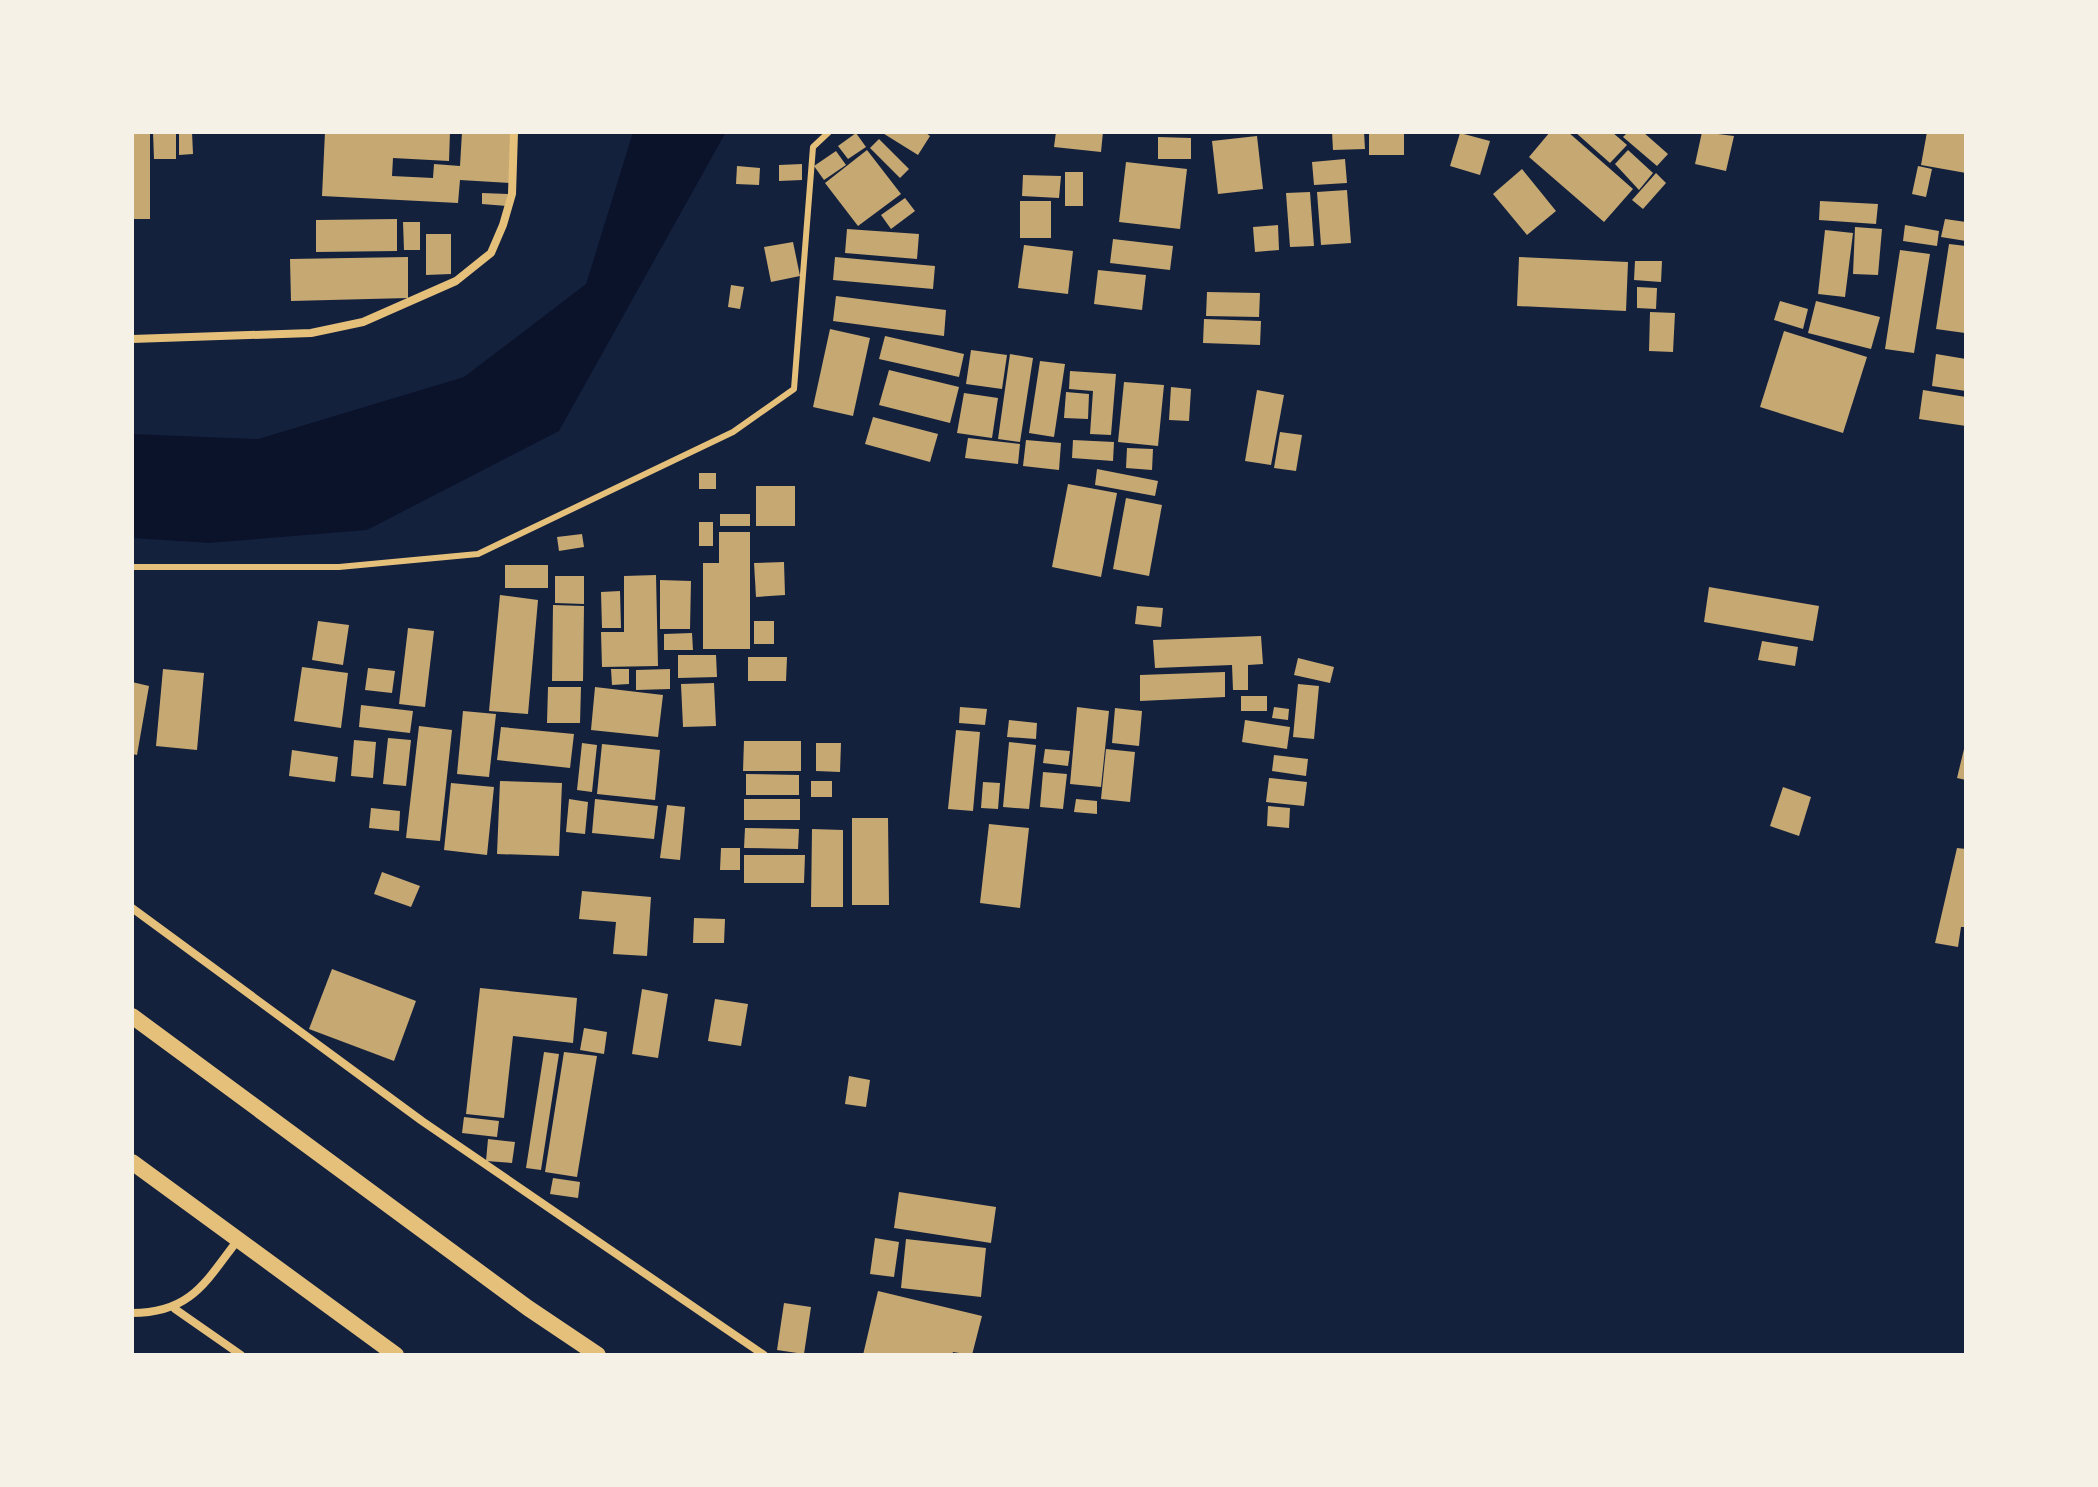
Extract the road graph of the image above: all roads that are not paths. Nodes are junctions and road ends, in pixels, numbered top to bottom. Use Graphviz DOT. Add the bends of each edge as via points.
graph roads {
  1 [pos="514,132"];
  2 [pos="829,132"];
  3 [pos="132,339"];
  4 [pos="132,567"];
  5 [pos="132,908"];
  6 [pos="132,1016"];
  7 [pos="132,1162"];
  8 [pos="237,1241"];
  9 [pos="175,1309"];
  10 [pos="132,1313"];
  11 [pos="241,1355"];
  12 [pos="396,1355"];
  13 [pos="598,1355"];
  14 [pos="764,1355"];
  1 -- 3 [label="street" via="512,194 503,225 491,253 456,281 363,322 311,333"];
  2 -- 4 [label="lane" via="813,147 794,389 733,432 478,554 339,567"];
  5 -- 14 [label="street" via="422,1121"];
  6 -- 13 [label="main road"];
  7 -- 8 [label="main road"];
  8 -- 9 [label="street" via="204,1284"];
  8 -- 12 [label="main road"];
  9 -- 10 [label="street"];
  9 -- 11 [label="street"];
}
